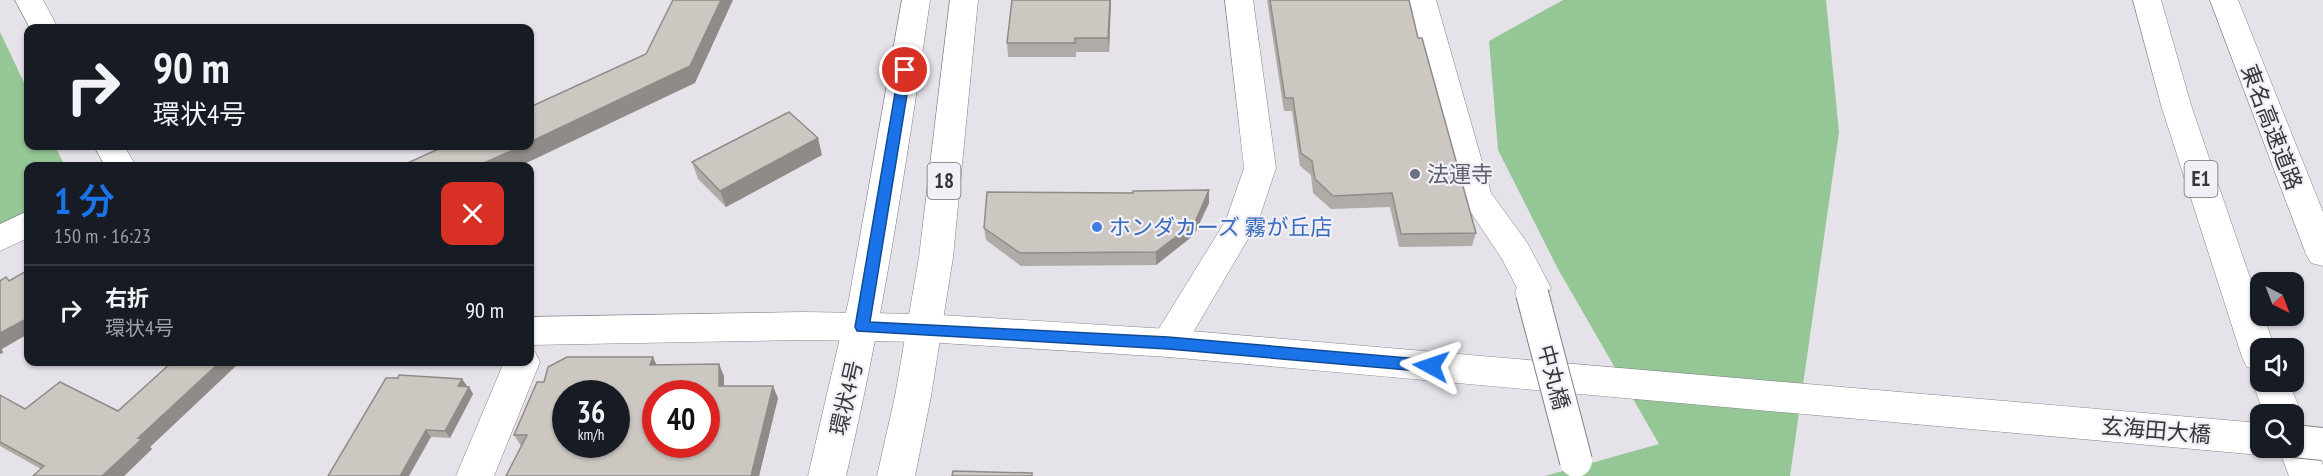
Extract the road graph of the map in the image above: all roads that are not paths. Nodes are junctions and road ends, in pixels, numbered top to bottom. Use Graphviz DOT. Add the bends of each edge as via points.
graph roads {
  1 [pos="29,0"];
  2 [pos="916,0"];
  3 [pos="964,0"];
  4 [pos="1239,0"];
  5 [pos="1422,0"];
  6 [pos="2146,0"];
  7 [pos="2224,0"];
  8 [pos="42,24"];
  9 [pos="24,225"];
  10 [pos="0,239"];
  11 [pos="2323,254"];
  12 [pos="862,327"];
  13 [pos="925,328"];
  14 [pos="2254,338"];
  15 [pos="534,343"];
  16 [pos="1168,343"];
  17 [pos="520,366"];
  18 [pos="2250,438"];
  19 [pos="2304,442"];
  20 [pos="2323,444"];
  21 [pos="2301,458"];
  22 [pos="1581,468"];
  23 [pos="475,476"];
  24 [pos="827,476"];
  25 [pos="896,476"];
  26 [pos="2308,476"];
  1 -- 8 [label="main road"];
  2 -- 12 [label="main road, 環状4号"];
  3 -- 13 [label="main road, 18"];
  4 -- 16 [label="main road" via="1260,168 1242,222"];
  5 -- 22 [label="main road, 中丸橋, bridge" via="1476,196 1516,253 1534,288 1532,293"];
  6 -- 14 [label="main road, E1" via="2176,105"];
  7 -- 11 [label="main road, 東名高速道路"];
  9 -- 10 [label="main road"];
  12 -- 13 [label="main road, 玄海田大橋"];
  12 -- 15 [label="main road, 玄海田大橋" via="803,326"];
  12 -- 24 [label="main road, 環状4号"];
  13 -- 16 [label="main road, 玄海田大橋"];
  13 -- 25 [label="main road, 18"];
  16 -- 18 [label="main road, 玄海田大橋"];
  17 -- 23 [label="main road"];
  19 -- 20 [label="main road, bridge"];
  21 -- 26 [label="main road"];
}
